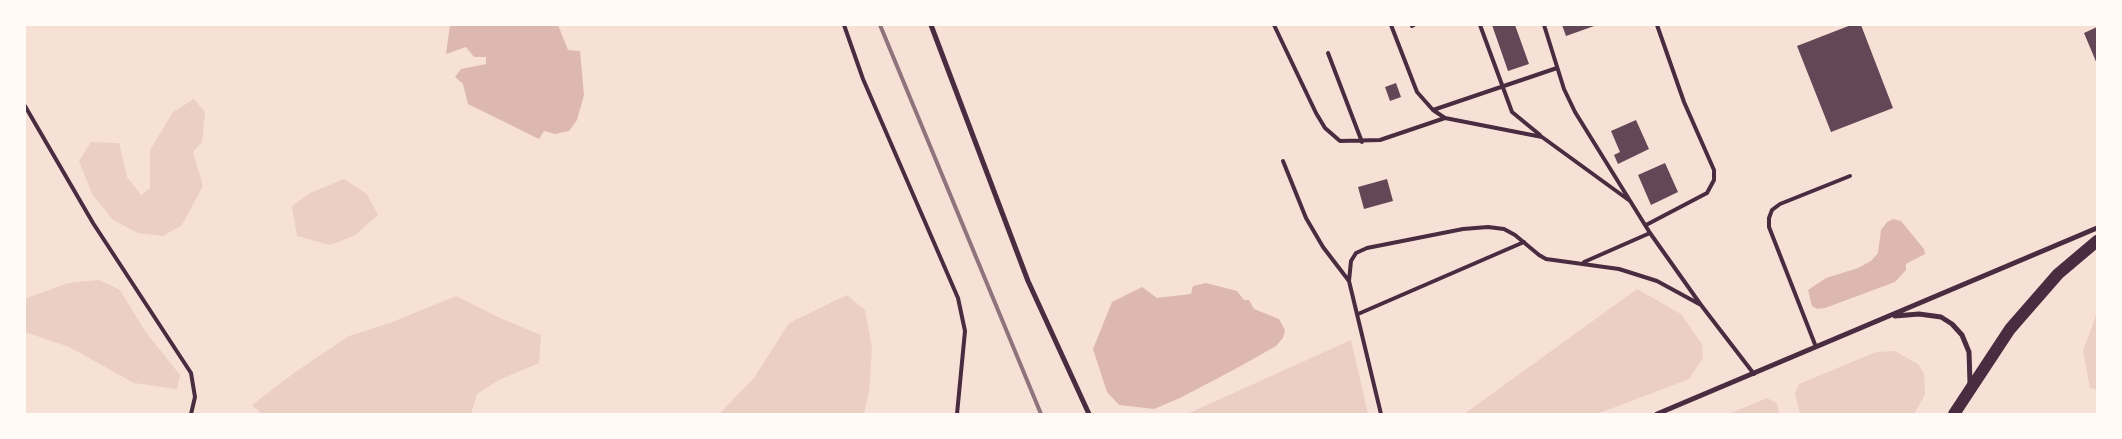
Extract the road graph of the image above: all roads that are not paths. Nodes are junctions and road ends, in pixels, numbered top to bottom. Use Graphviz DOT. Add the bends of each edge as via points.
graph roads {
  1 [pos="844,25"];
  2 [pos="931,25"];
  3 [pos="1274,25"];
  4 [pos="1391,25"];
  5 [pos="1480,25"];
  6 [pos="1544,25"];
  7 [pos="1656,25"];
  8 [pos="1328,54"];
  9 [pos="1557,68"];
  10 [pos="1502,87"];
  11 [pos="25,106"];
  12 [pos="1433,110"];
  13 [pos="1445,118"];
  14 [pos="1542,137"];
  15 [pos="1362,142"];
  16 [pos="1283,161"];
  17 [pos="1850,176"];
  18 [pos="1632,202"];
  19 [pos="1646,225"];
  20 [pos="2097,228"];
  21 [pos="1650,233"];
  22 [pos="2097,241"];
  23 [pos="1524,242"];
  24 [pos="1582,263"];
  25 [pos="1349,281"];
  26 [pos="1701,305"];
  27 [pos="1358,314"];
  28 [pos="1889,316"];
  29 [pos="1816,347"];
  30 [pos="1754,374"];
  31 [pos="1969,388"];
  32 [pos="191,414"];
  33 [pos="957,414"];
  34 [pos="1089,414"];
  35 [pos="1381,414"];
  36 [pos="1657,414"];
  37 [pos="1954,414"];
  1 -- 33 [label="lane" via="863,79 958,298 965,331"];
  2 -- 34 [label="street" via="1028,281"];
  3 -- 15 [label="lane" via="1325,128 1340,142"];
  4 -- 12 [label="lane" via="1417,92"];
  5 -- 10 [label="lane"];
  6 -- 9 [label="lane"];
  7 -- 19 [label="lane" via="1684,102 1714,170 1714,180 1707,193"];
  8 -- 15 [label="lane"];
  9 -- 10 [label="lane"];
  9 -- 18 [label="lane" via="1575,112"];
  10 -- 12 [label="lane"];
  10 -- 14 [label="lane" via="1512,112"];
  11 -- 32 [label="lane" via="93,223 190,373 195,397"];
  12 -- 13 [label="lane"];
  13 -- 14 [label="lane"];
  13 -- 15 [label="lane" via="1392,136"];
  14 -- 18 [label="lane"];
  16 -- 25 [label="lane" via="1310,226"];
  17 -- 29 [label="lane" via="1780,204 1772,210 1769,218 1769,227"];
  18 -- 19 [label="lane"];
  19 -- 21 [label="lane"];
  20 -- 28 [label="street"];
  21 -- 24 [label="lane"];
  21 -- 26 [label="lane"];
  22 -- 31 [label="main road" via="2058,274 2034,301"];
  23 -- 24 [label="lane" via="1546,259"];
  23 -- 25 [label="lane" via="1504,229 1488,227 1463,228 1367,248 1356,252 1350,261"];
  23 -- 27 [label="lane"];
  24 -- 26 [label="lane" via="1619,269 1657,281"];
  25 -- 27 [label="lane"];
  26 -- 30 [label="lane"];
  27 -- 35 [label="lane"];
  28 -- 29 [label="street"];
  28 -- 31 [label="street" via="1919,314 1941,317 1952,324 1962,335 1969,352"];
  29 -- 30 [label="street"];
  30 -- 36 [label="street"];
  31 -- 37 [label="main road"];
}
